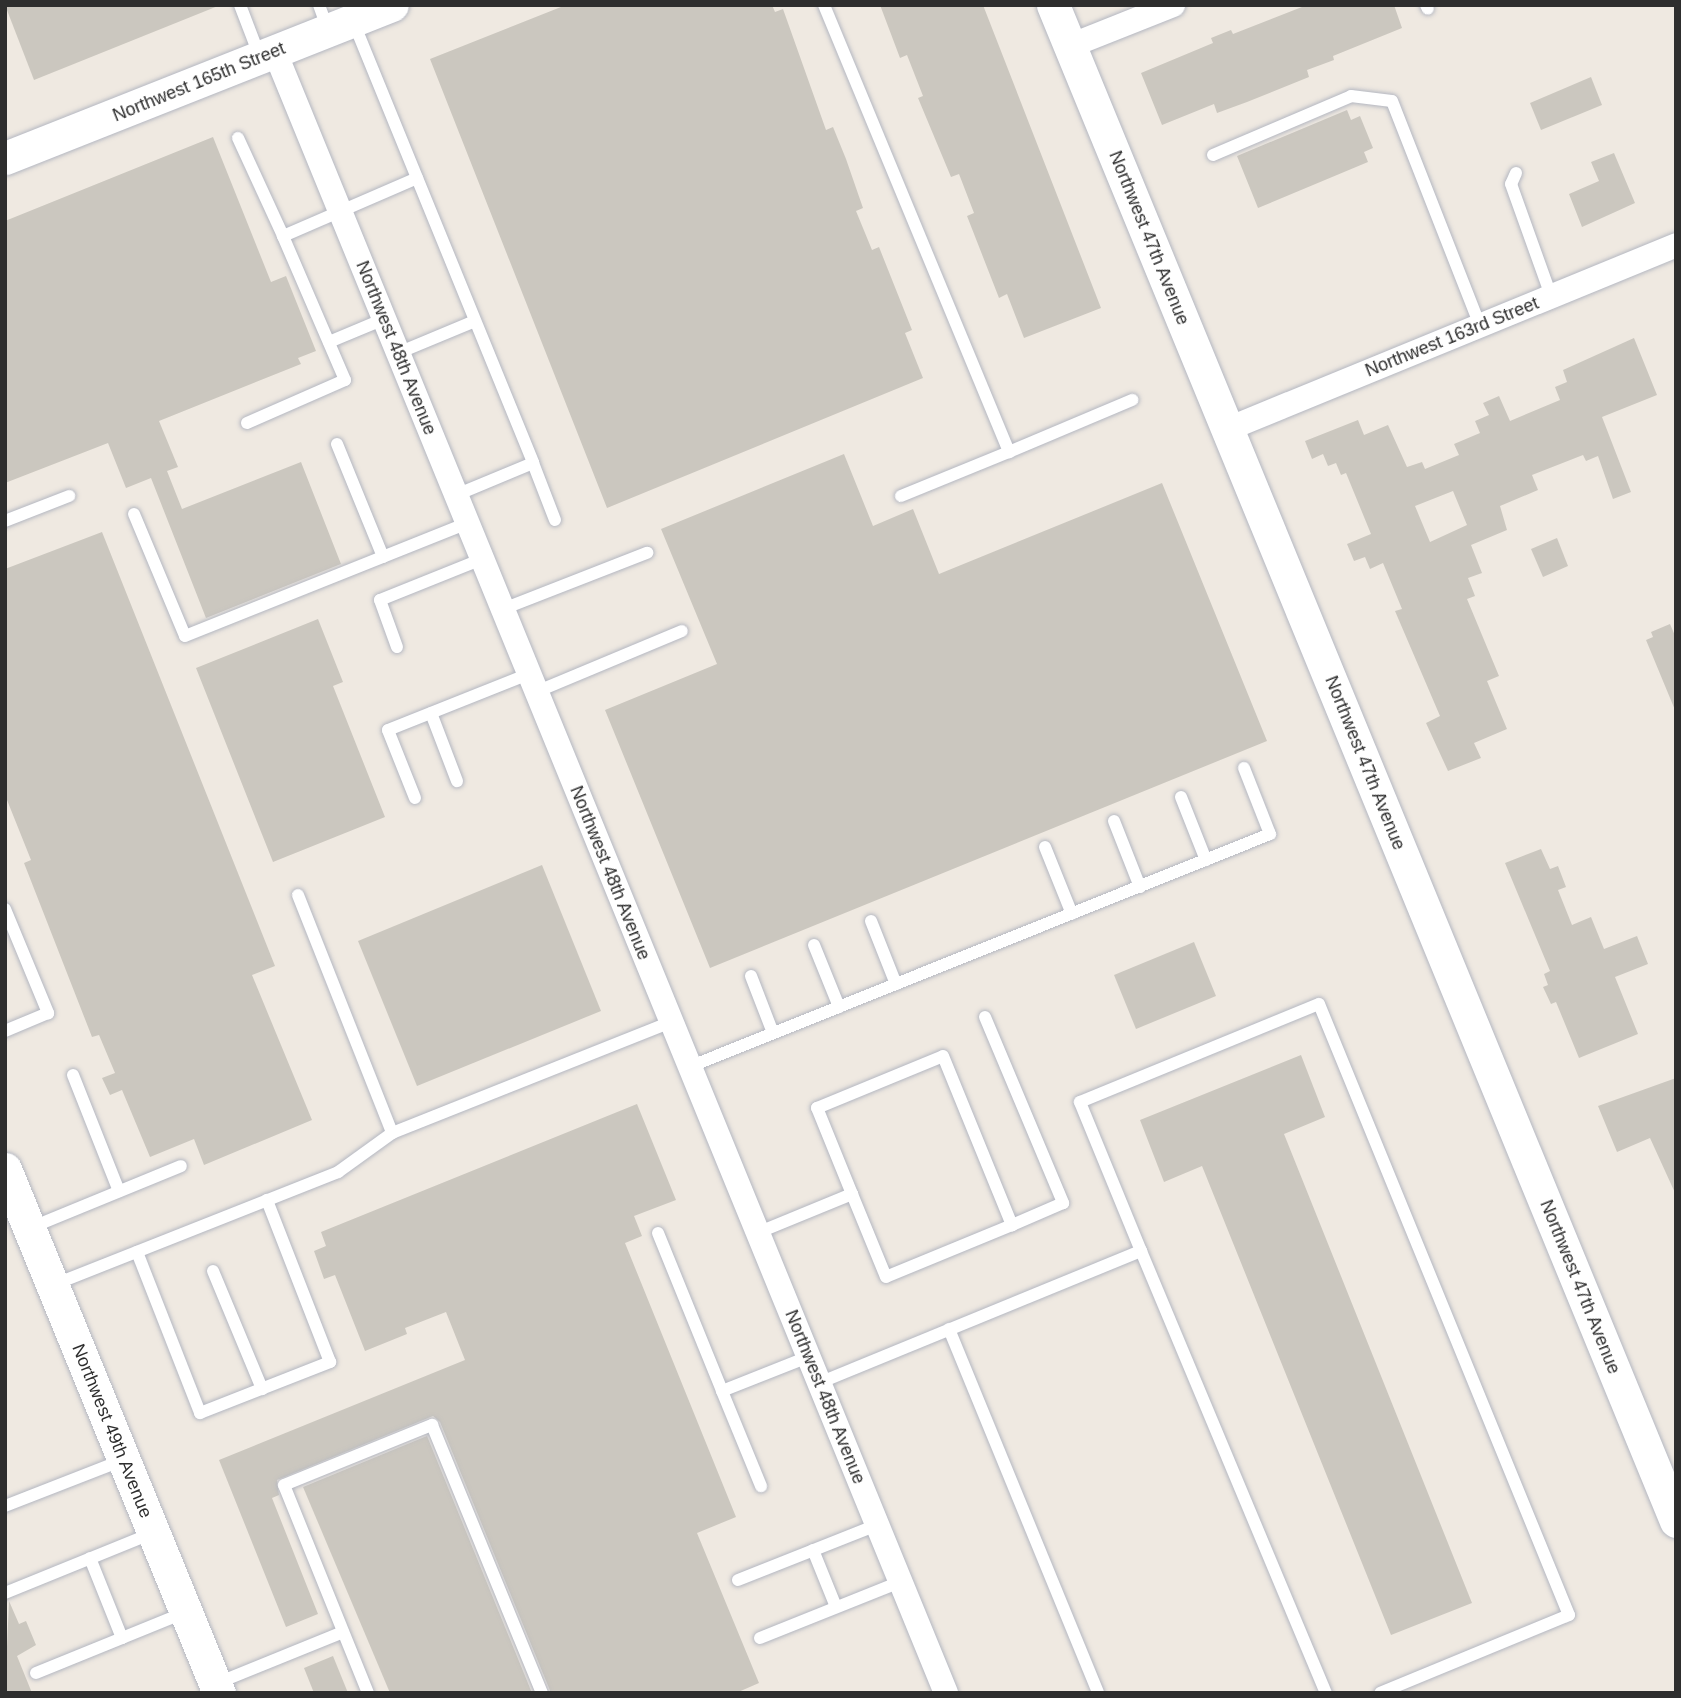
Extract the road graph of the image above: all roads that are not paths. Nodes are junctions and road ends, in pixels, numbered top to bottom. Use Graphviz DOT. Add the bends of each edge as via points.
graph roads {
  1 [pos="240,5"];
  2 [pos="392,5"];
  3 [pos="824,5"];
  4 [pos="1053,5"];
  5 [pos="1173,5"];
  6 [pos="333,19"];
  7 [pos="1070,46"];
  8 [pos="268,55"];
  9 [pos="238,138"];
  10 [pos="1213,155"];
  11 [pos="5,158"];
  12 [pos="1516,173"];
  13 [pos="417,178"];
  14 [pos="340,211"];
  15 [pos="283,236"];
  16 [pos="1676,245"];
  17 [pos="1551,296"];
  18 [pos="384,319"];
  19 [pos="475,321"];
  20 [pos="1480,325"];
  21 [pos="328,342"];
  22 [pos="398,353"];
  23 [pos="1132,400"];
  24 [pos="247,423"];
  25 [pos="1228,429"];
  26 [pos="337,444"];
  27 [pos="1009,452"];
  28 [pos="533,463"];
  29 [pos="456,495"];
  30 [pos="69,496"];
  31 [pos="901,496"];
  32 [pos="134,514"];
  33 [pos="555,520"];
  34 [pos="5,522"];
  35 [pos="467,523"];
  36 [pos="647,552"];
  37 [pos="383,556"];
  38 [pos="482,559"];
  39 [pos="503,609"];
  40 [pos="682,631"];
  41 [pos="397,647"];
  42 [pos="533,683"];
  43 [pos="431,713"];
  44 [pos="1244,768"];
  45 [pos="457,781"];
  46 [pos="1181,797"];
  47 [pos="415,798"];
  48 [pos="1114,821"];
  49 [pos="1045,847"];
  50 [pos="1206,860"];
  51 [pos="1140,887"];
  52 [pos="298,895"];
  53 [pos="5,909"];
  54 [pos="1072,914"];
  55 [pos="871,922"];
  56 [pos="814,945"];
  57 [pos="751,976"];
  58 [pos="896,984"];
  59 [pos="839,1007"];
  60 [pos="985,1017"];
  61 [pos="671,1022"];
  62 [pos="5,1031"];
  63 [pos="774,1033"];
  64 [pos="690,1066"];
  65 [pos="73,1075"];
  66 [pos="392,1133"];
  67 [pos="181,1166"];
  68 [pos="5,1169"];
  69 [pos="119,1191"];
  70 [pos="852,1194"];
  71 [pos="267,1200"];
  72 [pos="1012,1225"];
  73 [pos="29,1228"];
  74 [pos="658,1233"];
  75 [pos="757,1233"];
  76 [pos="1141,1251"];
  77 [pos="136,1252"];
  78 [pos="214,1271"];
  79 [pos="52,1285"];
  80 [pos="949,1329"];
  81 [pos="808,1357"];
  82 [pos="819,1383"];
  83 [pos="261,1389"];
  84 [pos="722,1391"];
  85 [pos="124,1460"];
  86 [pos="761,1486"];
  87 [pos="5,1506"];
  88 [pos="1676,1521"];
  89 [pos="877,1525"];
  90 [pos="153,1533"];
  91 [pos="813,1550"];
  92 [pos="90,1558"];
  93 [pos="738,1580"];
  94 [pos="900,1582"];
  95 [pos="5,1592"];
  96 [pos="836,1607"];
  97 [pos="186,1612"];
  98 [pos="343,1632"];
  99 [pos="760,1637"];
  100 [pos="122,1638"];
  101 [pos="36,1672"];
  102 [pos="217,1688"];
  103 [pos="368,1693"];
  104 [pos="542,1693"];
  105 [pos="946,1693"];
  106 [pos="1098,1693"];
  107 [pos="1326,1693"];
  108 [pos="1380,1693"];
  1 -- 8 [label="lane"];
  2 -- 6 [label="street, Northwest 165th Street"];
  3 -- 27 [label="lane"];
  4 -- 7 [label="street, Northwest 47th Avenue"];
  5 -- 7 [label="street"];
  6 -- 8 [label="street, Northwest 165th Street"];
  6 -- 13 [label="lane"];
  7 -- 25 [label="street, Northwest 47th Avenue"];
  8 -- 11 [label="street, Northwest 165th Street"];
  8 -- 14 [label="street, Northwest 48th Avenue"];
  9 -- 15 [label="lane"];
  10 -- 20 [label="lane" via="1351,96 1392,102"];
  12 -- 17 [label="lane" via="1511,184"];
  13 -- 14 [label="lane"];
  13 -- 19 [label="lane"];
  14 -- 15 [label="lane"];
  14 -- 18 [label="street, Northwest 48th Avenue"];
  15 -- 21 [label="lane"];
  16 -- 17 [label="street, Northwest 163rd Street"];
  17 -- 20 [label="street, Northwest 163rd Street"];
  18 -- 21 [label="lane"];
  18 -- 22 [label="street, Northwest 48th Avenue"];
  19 -- 22 [label="lane"];
  19 -- 28 [label="lane"];
  20 -- 25 [label="street, Northwest 163rd Street"];
  21 -- 24 [label="lane" via="345,380"];
  22 -- 29 [label="street, Northwest 48th Avenue"];
  23 -- 27 [label="lane"];
  25 -- 88 [label="street, Northwest 47th Avenue"];
  26 -- 37 [label="lane"];
  27 -- 31 [label="lane"];
  28 -- 29 [label="lane"];
  28 -- 33 [label="lane"];
  29 -- 35 [label="street, Northwest 48th Avenue"];
  30 -- 34 [label="lane"];
  32 -- 37 [label="lane" via="185,636"];
  35 -- 37 [label="lane"];
  35 -- 38 [label="street, Northwest 48th Avenue"];
  36 -- 39 [label="lane"];
  38 -- 39 [label="street, Northwest 48th Avenue"];
  38 -- 41 [label="lane" via="380,600"];
  39 -- 42 [label="street, Northwest 48th Avenue"];
  40 -- 42 [label="lane"];
  42 -- 43 [label="lane"];
  42 -- 61 [label="street, Northwest 48th Avenue"];
  43 -- 45 [label="lane"];
  43 -- 47 [label="lane" via="388,730"];
  44 -- 50 [label="lane" via="1270,834"];
  46 -- 50 [label="lane"];
  48 -- 51 [label="lane"];
  49 -- 54 [label="lane"];
  50 -- 51 [label="lane"];
  51 -- 54 [label="lane"];
  52 -- 66 [label="lane"];
  53 -- 62 [label="lane" via="48,1013"];
  54 -- 58 [label="lane"];
  55 -- 58 [label="lane"];
  56 -- 59 [label="lane"];
  57 -- 63 [label="lane"];
  58 -- 59 [label="lane"];
  59 -- 63 [label="lane"];
  60 -- 72 [label="lane" via="1063,1203"];
  61 -- 64 [label="street, Northwest 48th Avenue"];
  61 -- 66 [label="lane"];
  63 -- 64 [label="lane"];
  64 -- 75 [label="street, Northwest 48th Avenue"];
  65 -- 69 [label="lane"];
  66 -- 71 [label="lane" via="338,1172"];
  67 -- 69 [label="lane"];
  68 -- 73 [label="street, Northwest 49th Avenue"];
  69 -- 73 [label="lane"];
  70 -- 72 [label="lane" via="886,1277"];
  70 -- 72 [label="lane" via="817,1108 943,1056"];
  70 -- 75 [label="lane"];
  71 -- 77 [label="lane"];
  71 -- 83 [label="lane" via="330,1362"];
  73 -- 79 [label="street, Northwest 49th Avenue"];
  74 -- 84 [label="lane"];
  75 -- 81 [label="street, Northwest 48th Avenue"];
  76 -- 80 [label="lane"];
  76 -- 107 [label="lane"];
  76 -- 108 [label="lane" via="1080,1102 1319,1004 1569,1615"];
  77 -- 79 [label="lane"];
  77 -- 83 [label="lane" via="200,1413"];
  78 -- 83 [label="lane"];
  79 -- 85 [label="street, Northwest 49th Avenue"];
  80 -- 82 [label="lane"];
  80 -- 106 [label="lane"];
  81 -- 82 [label="street, Northwest 48th Avenue"];
  81 -- 84 [label="lane"];
  82 -- 89 [label="street, Northwest 48th Avenue"];
  84 -- 86 [label="lane"];
  85 -- 87 [label="lane"];
  85 -- 90 [label="street, Northwest 49th Avenue"];
  89 -- 91 [label="lane"];
  89 -- 94 [label="street, Northwest 48th Avenue"];
  90 -- 92 [label="lane"];
  90 -- 97 [label="street, Northwest 49th Avenue"];
  91 -- 93 [label="lane"];
  91 -- 96 [label="lane"];
  92 -- 95 [label="lane"];
  92 -- 100 [label="lane"];
  94 -- 96 [label="lane"];
  94 -- 105 [label="street, Northwest 48th Avenue"];
  96 -- 99 [label="lane"];
  97 -- 100 [label="lane"];
  97 -- 102 [label="street, Northwest 49th Avenue"];
  98 -- 102 [label="lane"];
  98 -- 103 [label="lane"];
  98 -- 104 [label="lane" via="284,1485 432,1424"];
  100 -- 101 [label="lane"];
}
